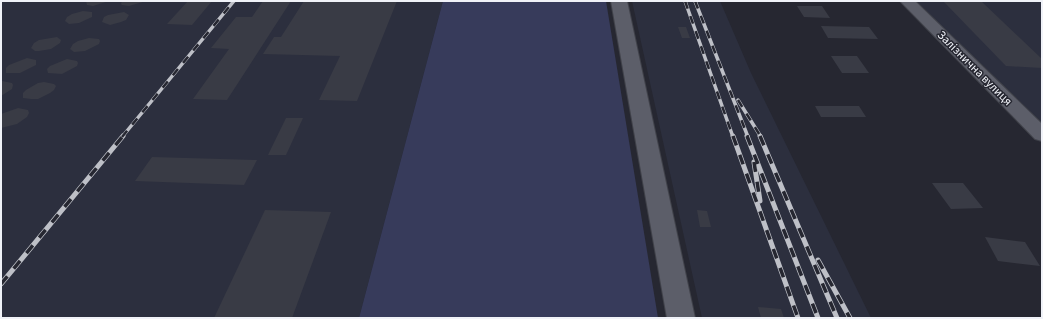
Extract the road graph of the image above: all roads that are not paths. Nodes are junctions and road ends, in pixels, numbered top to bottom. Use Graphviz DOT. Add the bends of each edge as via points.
graph roads {
  1 [pos="620,1"];
  2 [pos="907,1"];
  3 [pos="1042,135"];
  4 [pos="681,318"];
  1 -- 4 [label="street"];
  2 -- 3 [label="street, Залізнична вулиця"];
}
